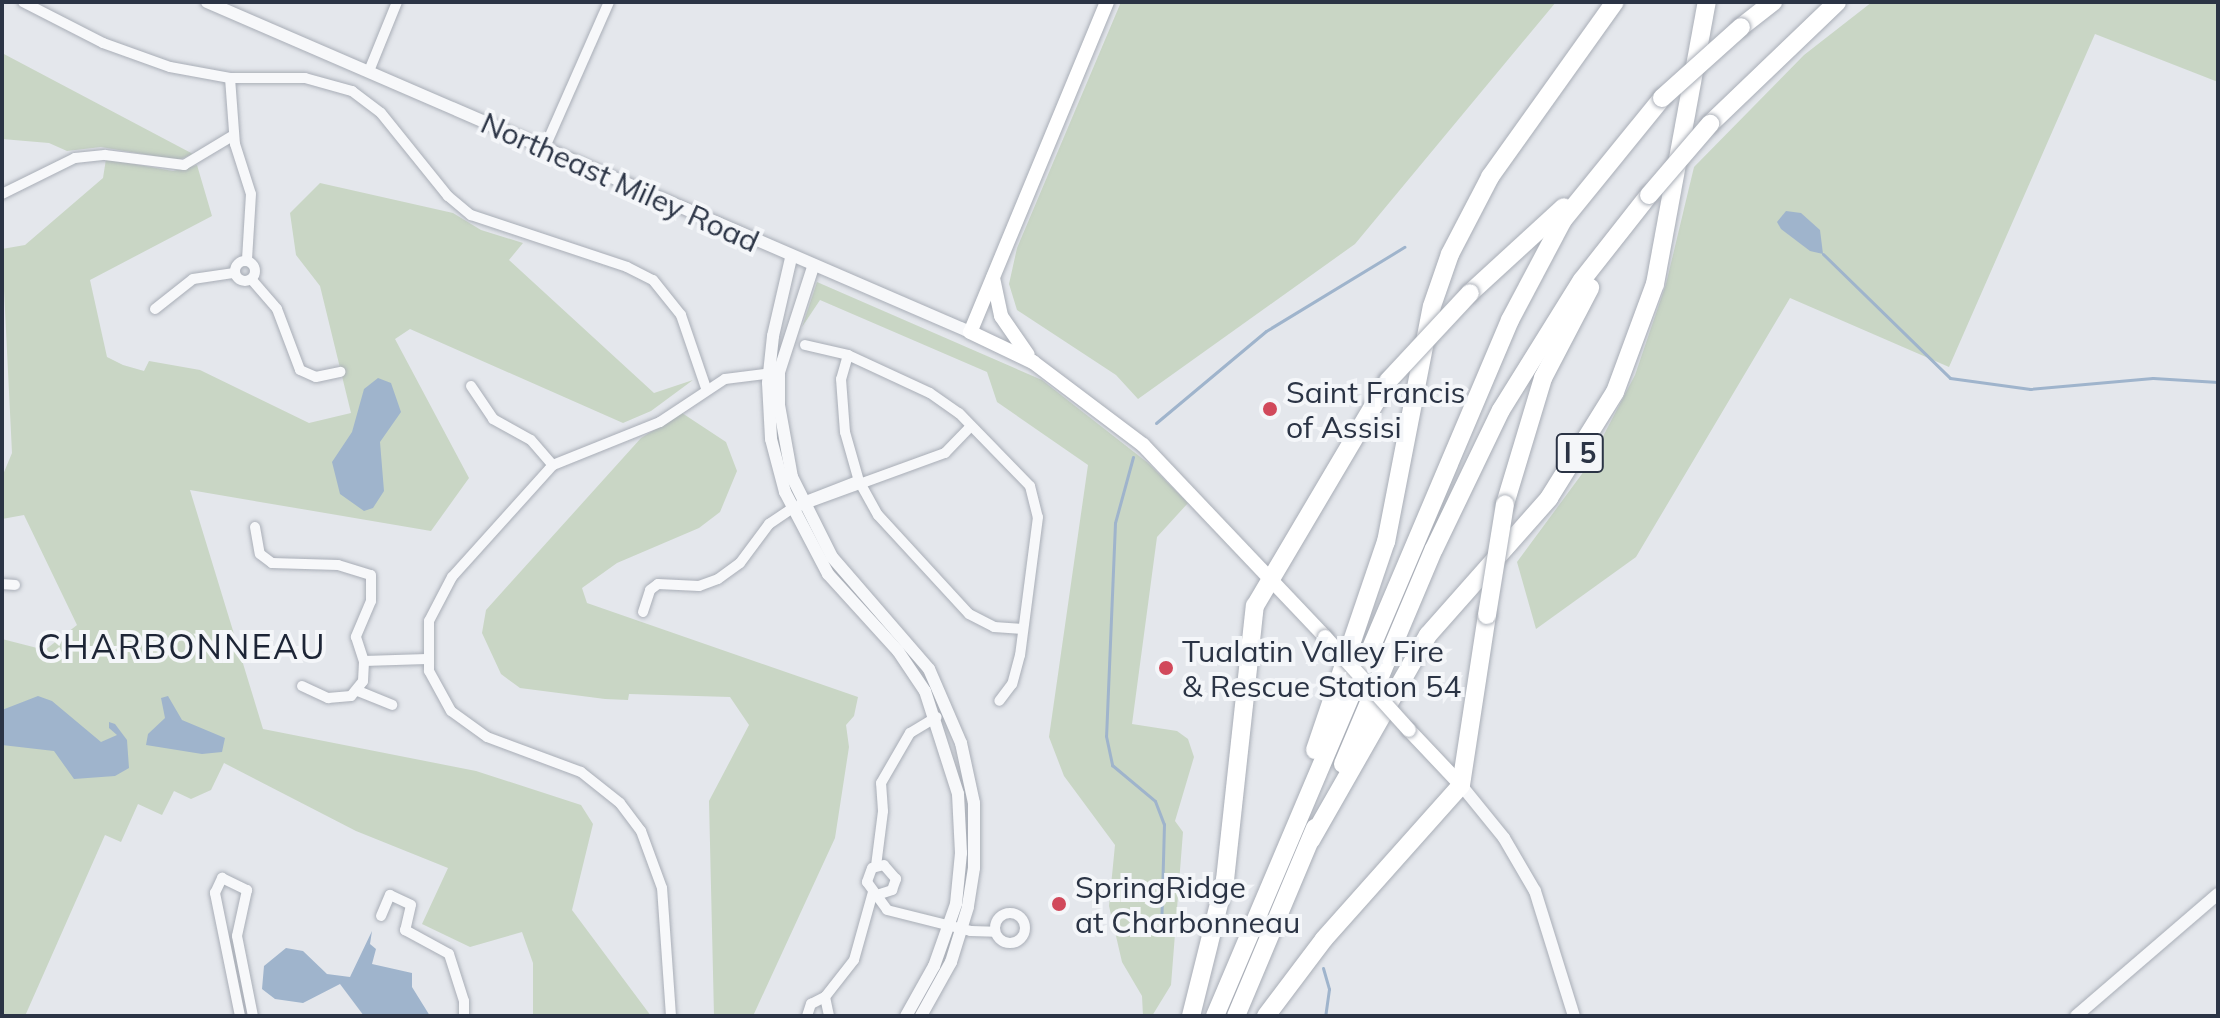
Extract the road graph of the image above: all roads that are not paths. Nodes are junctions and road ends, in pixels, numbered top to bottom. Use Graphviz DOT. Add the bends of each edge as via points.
graph roads {
  1 [pos="23,2"];
  2 [pos="207,2"];
  3 [pos="397,2"];
  4 [pos="609,2"];
  5 [pos="1107,2"];
  6 [pos="1615,2"];
  7 [pos="1707,2"];
  8 [pos="1773,2"];
  9 [pos="1837,2"];
  10 [pos="369,71"];
  11 [pos="230,78"];
  12 [pos="234,135"];
  13 [pos="545,147"];
  14 [pos="1595,176"];
  15 [pos="2,194"];
  16 [pos="1631,216"];
  17 [pos="791,258"];
  18 [pos="247,259"];
  19 [pos="813,267"];
  20 [pos="233,273"];
  21 [pos="992,276"];
  22 [pos="252,280"];
  23 [pos="155,309"];
  24 [pos="970,332"];
  25 [pos="805,345"];
  26 [pos="848,355"];
  27 [pos="1033,362"];
  28 [pos="340,372"];
  29 [pos="774,373"];
  30 [pos="471,386"];
  31 [pos="706,388"];
  32 [pos="971,426"];
  33 [pos="553,465"];
  34 [pos="859,481"];
  35 [pos="796,506"];
  36 [pos="255,527"];
  37 [pos="1269,576"];
  38 [pos="2,584"];
  39 [pos="15,585"];
  40 [pos="643,612"];
  41 [pos="1023,629"];
  42 [pos="427,659"];
  43 [pos="364,661"];
  44 [pos="302,686"];
  45 [pos="358,691"];
  46 [pos="999,701"];
  47 [pos="392,705"];
  48 [pos="949,711"];
  49 [pos="936,718"];
  50 [pos="1461,785"];
  51 [pos="1311,840"];
  52 [pos="1281,860"];
  53 [pos="876,866"];
  54 [pos="877,893"];
  55 [pos="2218,894"];
  56 [pos="381,916"];
  57 [pos="956,927"];
  58 [pos="995,932"];
  59 [pos="825,997"];
  60 [pos="240,1016"];
  61 [pos="253,1016"];
  62 [pos="464,1016"];
  63 [pos="671,1016"];
  64 [pos="807,1016"];
  65 [pos="829,1016"];
  66 [pos="906,1016"];
  67 [pos="921,1016"];
  68 [pos="1191,1016"];
  69 [pos="1215,1016"];
  70 [pos="1236,1016"];
  71 [pos="1266,1016"];
  72 [pos="1574,1016"];
  73 [pos="2076,1016"];
  1 -- 11 [label="street" via="136,57"];
  2 -- 10 [label="street, Northeast Miley Road"];
  3 -- 10 [label="street"];
  4 -- 13 [label="street"];
  5 -- 21 [label="main road"];
  6 -- 52 [label="highway" via="1496,167 1450,254 1432,306 1386,542"];
  7 -- 51 [label="highway, I 5" via="1655,284 1615,392 1549,498 1428,635"];
  8 -- 14 [label="highway, bridge" via="1662,98"];
  9 -- 16 [label="highway, I 5, bridge" via="1710,124"];
  10 -- 13 [label="street, Northeast Miley Road"];
  11 -- 12 [label="street"];
  11 -- 31 [label="street" via="305,78 352,91 381,113 448,196 471,215 653,280 681,315"];
  12 -- 15 [label="street" via="184,165 105,155 75,158"];
  12 -- 18 [label="street" via="251,194"];
  13 -- 17 [label="street, Northeast Miley Road"];
  14 -- 37 [label="highway, bridge" via="1470,293 1388,381"];
  14 -- 52 [label="highway" via="1563,220 1510,320"];
  16 -- 50 [label="highway, I 5, bridge" via="1543,378 1505,504"];
  16 -- 51 [label="highway, I 5" via="1546,335 1483,444"];
  17 -- 19 [label="street, Northeast Miley Road"];
  17 -- 29 [label="street"];
  18 -- 20 [label="street"];
  18 -- 22 [label="street" via="255,267"];
  19 -- 24 [label="street, Northeast Miley Road"];
  19 -- 29 [label="street"];
  20 -- 22 [label="street" via="241,281"];
  20 -- 23 [label="street" via="193,279"];
  21 -- 24 [label="main road"];
  21 -- 27 [label="main road" via="1006,327"];
  22 -- 28 [label="street" via="277,309 300,370 316,377"];
  24 -- 27 [label="main road, Northeast Miley Road"];
  25 -- 26 [label="street"];
  26 -- 32 [label="street" via="930,393"];
  26 -- 34 [label="street" via="841,406"];
  27 -- 37 [label="main road" via="1143,445"];
  29 -- 31 [label="street" via="733,377"];
  29 -- 35 [label="street" via="771,439"];
  30 -- 33 [label="street" via="493,419 537,444"];
  31 -- 33 [label="street" via="652,426"];
  32 -- 34 [label="street" via="945,453"];
  32 -- 41 [label="street" via="1026,479 1036,500"];
  33 -- 42 [label="street" via="441,592 429,621"];
  34 -- 35 [label="street"];
  34 -- 41 [label="street" via="887,527 969,614 994,627"];
  35 -- 40 [label="street" via="763,530 733,569 699,586 658,584 650,590"];
  35 -- 48 [label="street" via="832,557 929,669"];
  35 -- 49 [label="street" via="828,574 907,664"];
  36 -- 43 [label="street" via="260,554 272,563 338,565 371,575 371,601 356,637"];
  37 -- 50 [label="main road, bridge"];
  37 -- 68 [label="highway" via="1253,617 1225,880"];
  38 -- 39 [label="street"];
  41 -- 46 [label="street" via="1015,674"];
  42 -- 43 [label="street"];
  42 -- 63 [label="street" via="433,685 462,722 487,737 581,772 635,821 662,888"];
  43 -- 45 [label="street"];
  44 -- 45 [label="street" via="336,699"];
  45 -- 47 [label="street"];
  48 -- 49 [label="street"];
  48 -- 57 [label="street" via="966,759 976,821 974,868"];
  49 -- 53 [label="street" via="902,742 881,783 883,818"];
  49 -- 57 [label="street" via="960,819"];
  50 -- 71 [label="highway" via="1324,939"];
  50 -- 72 [label="street" via="1504,838 1535,891"];
  51 -- 70 [label="highway, I 5"];
  52 -- 69 [label="highway"];
  53 -- 54 [label="street" via="867,882"];
  53 -- 54 [label="street" via="891,868 896,879 892,890"];
  54 -- 57 [label="street" via="893,913"];
  54 -- 59 [label="street" via="854,960"];
  55 -- 73 [label="street"];
  56 -- 62 [label="street" via="390,895 411,905 405,930 449,954"];
  57 -- 58 [label="street"];
  57 -- 66 [label="street"];
  57 -- 67 [label="street"];
  59 -- 64 [label="street" via="811,1004"];
  59 -- 65 [label="street"];
  60 -- 61 [label="street" via="215,893 222,878 247,890 237,936"];
}
